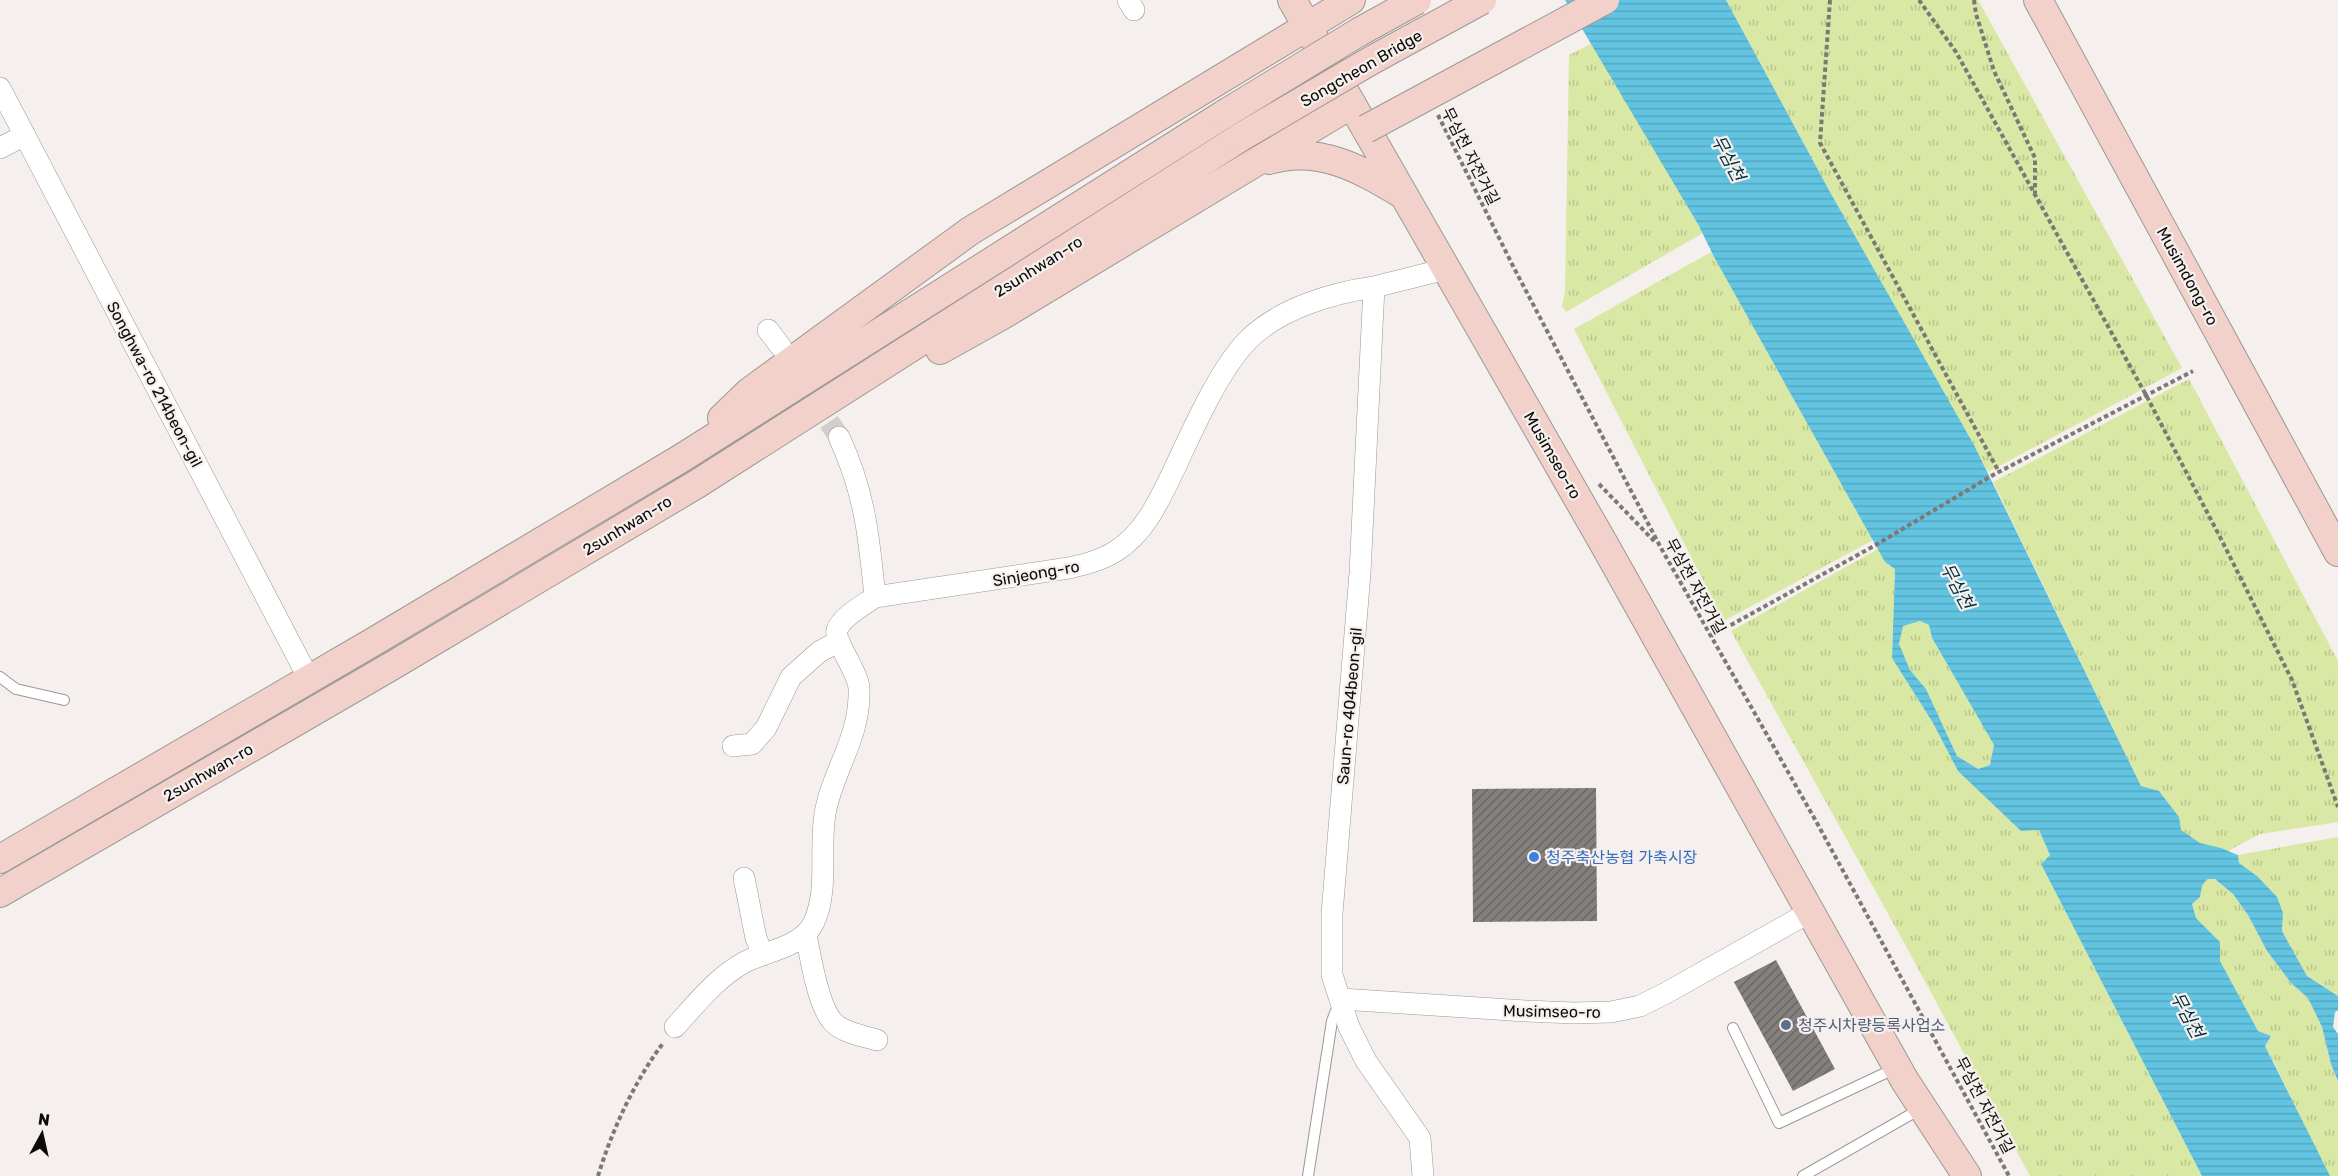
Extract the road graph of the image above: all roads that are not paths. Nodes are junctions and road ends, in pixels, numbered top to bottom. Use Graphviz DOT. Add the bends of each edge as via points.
graph roads {
  1 [pos="1292,0"];
  2 [pos="1351,0"];
  3 [pos="1417,0"];
  4 [pos="1482,0"];
  5 [pos="1605,0"];
  6 [pos="2038,0"];
  7 [pos="2050,0"];
  8 [pos="1307,26"];
  9 [pos="2069,56"];
  10 [pos="1220,81"];
  11 [pos="0,88"];
  12 [pos="1352,104"];
  13 [pos="1226,112"];
  14 [pos="1366,129"];
  15 [pos="25,135"];
  16 [pos="1241,137"];
  17 [pos="1281,146"];
  18 [pos="0,148"];
  19 [pos="1244,168"];
  20 [pos="1403,195"];
  21 [pos="1446,269"];
  22 [pos="1374,287"];
  23 [pos="768,330"];
  24 [pos="781,347"];
  25 [pos="838,436"];
  26 [pos="680,459"];
  27 [pos="644,515"];
  28 [pos="2338,552"];
  29 [pos="875,597"];
  30 [pos="839,641"];
  31 [pos="0,677"];
  32 [pos="309,679"];
  33 [pos="64,700"];
  34 [pos="733,746"];
  35 [pos="0,859"];
  36 [pos="744,878"];
  37 [pos="0,893"];
  38 [pos="1810,912"];
  39 [pos="806,934"];
  40 [pos="762,955"];
  41 [pos="1341,999"];
  42 [pos="675,1027"];
  43 [pos="1733,1028"];
  44 [pos="878,1040"];
  45 [pos="1897,1067"];
  46 [pos="1922,1108"];
  47 [pos="1308,1176"];
  48 [pos="1423,1176"];
  49 [pos="1803,1176"];
  50 [pos="1967,1176"];
  1 -- 8 [label="street, Musimseo-ro"];
  2 -- 8 [label="street"];
  3 -- 13 [label="street, Songcheon Bridge, bridge"];
  4 -- 16 [label="street, Songcheon Bridge, bridge"];
  5 -- 14 [label="street, bridge"];
  6 -- 9 [label="street, Musimdong-ro"];
  7 -- 9 [label="street"];
  8 -- 10 [label="street"];
  8 -- 12 [label="street, Musimseo-ro"];
  9 -- 28 [label="street, Musimdong-ro"];
  10 -- 17 [label="street" via="1256,82 1274,93 1286,118"];
  10 -- 26 [label="street" via="970,231 749,392"];
  11 -- 15 [label="street, Songhwa-ro 214beon-gil"];
  12 -- 14 [label="street, Musimseo-ro"];
  12 -- 17 [label="street"];
  13 -- 26 [label="street, 2sunhwan-ro"];
  14 -- 20 [label="street, Musimseo-ro"];
  15 -- 18 [label="street"];
  15 -- 32 [label="street, Songhwa-ro 214beon-gil"];
  16 -- 27 [label="street, 2sunhwan-ro"];
  17 -- 19 [label="street"];
  19 -- 20 [label="street" via="1281,157 1331,158 1356,167"];
  19 -- 27 [label="street" via="1000,316 879,384 705,495"];
  20 -- 21 [label="street, Musimseo-ro"];
  21 -- 22 [label="street"];
  21 -- 38 [label="street, Musimseo-ro"];
  22 -- 29 [label="street, Sinjeong-ro" via="1306,305 1272,321 1249,340 1224,371 1156,508 1136,534 1117,550 1097,561 1069,568"];
  22 -- 41 [label="street, Saun-ro 404beon-gil" via="1360,573 1332,914 1332,975"];
  23 -- 24 [label="street"];
  25 -- 29 [label="street" via="861,492"];
  26 -- 32 [label="street, 2sunhwan-ro"];
  27 -- 37 [label="street, 2sunhwan-ro"];
  29 -- 30 [label="street" via="838,628"];
  30 -- 34 [label="street" via="819,652 791,677 766,728 752,744"];
  30 -- 39 [label="street" via="859,686 858,714 825,811 819,907"];
  31 -- 33 [label="lane" via="16,689"];
  32 -- 35 [label="street, 2sunhwan-ro"];
  36 -- 40 [label="street"];
  38 -- 41 [label="street, Musimseo-ro" via="1666,993 1640,1006 1611,1012 1526,1011"];
  38 -- 45 [label="street, Musimseo-ro"];
  39 -- 40 [label="street"];
  39 -- 44 [label="street" via="824,1005 834,1023"];
  40 -- 42 [label="street" via="744,962 714,985"];
  41 -- 47 [label="lane" via="1332,1021"];
  41 -- 48 [label="street, Saun-ro 404beon-gil" via="1349,1027 1366,1061 1420,1138"];
  43 -- 45 [label="lane" via="1779,1123"];
  45 -- 46 [label="street, Musimseo-ro"];
  46 -- 49 [label="lane"];
  46 -- 50 [label="street, Musimseo-ro"];
}
